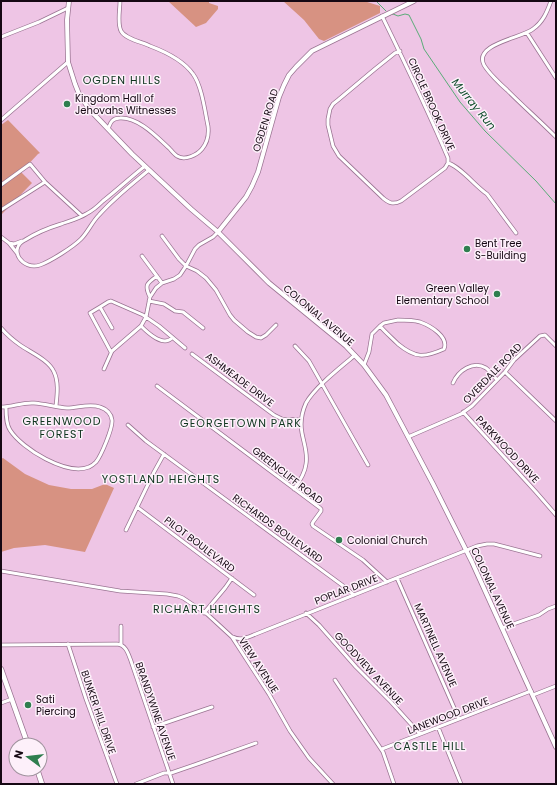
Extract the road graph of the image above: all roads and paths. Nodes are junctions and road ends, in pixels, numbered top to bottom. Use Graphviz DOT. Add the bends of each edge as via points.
graph roads {
  1 [pos="69,1"];
  2 [pos="120,1"];
  3 [pos="414,1"];
  4 [pos="551,1"];
  5 [pos="68,8"];
  6 [pos="382,16"];
  7 [pos="526,33"];
  8 [pos="1,37"];
  9 [pos="400,51"];
  10 [pos="68,62"];
  11 [pos="556,78"];
  12 [pos="1,120"];
  13 [pos="108,129"];
  14 [pos="556,136"];
  15 [pos="448,163"];
  16 [pos="145,166"];
  17 [pos="149,170"];
  18 [pos="45,182"];
  19 [pos="1,185"];
  20 [pos="1,210"];
  21 [pos="82,216"];
  22 [pos="218,232"];
  23 [pos="516,233"];
  24 [pos="162,236"];
  25 [pos="1,237"];
  26 [pos="22,241"];
  27 [pos="9,243"];
  28 [pos="17,253"];
  29 [pos="142,256"];
  30 [pos="186,266"];
  31 [pos="157,276"];
  32 [pos="162,283"];
  33 [pos="149,299"];
  34 [pos="100,307"];
  35 [pos="146,317"];
  36 [pos="276,325"];
  37 [pos="141,326"];
  38 [pos="380,326"];
  39 [pos="1,328"];
  40 [pos="112,328"];
  41 [pos="203,328"];
  42 [pos="172,338"];
  43 [pos="295,346"];
  44 [pos="556,346"];
  45 [pos="185,348"];
  46 [pos="111,352"];
  47 [pos="192,354"];
  48 [pos="355,356"];
  49 [pos="364,365"];
  50 [pos="104,369"];
  51 [pos="505,372"];
  52 [pos="497,380"];
  53 [pos="454,383"];
  54 [pos="322,384"];
  55 [pos="157,386"];
  56 [pos="56,406"];
  57 [pos="1,407"];
  58 [pos="6,407"];
  59 [pos="463,412"];
  60 [pos="301,420"];
  61 [pos="556,421"];
  62 [pos="128,426"];
  63 [pos="408,437"];
  64 [pos="164,454"];
  65 [pos="368,465"];
  66 [pos="294,489"];
  67 [pos="137,507"];
  68 [pos="556,515"];
  69 [pos="126,530"];
  70 [pos="466,550"];
  71 [pos="540,556"];
  72 [pos="1,572"];
  73 [pos="232,578"];
  74 [pos="398,578"];
  75 [pos="387,582"];
  76 [pos="254,595"];
  77 [pos="354,595"];
  78 [pos="556,606"];
  79 [pos="204,613"];
  80 [pos="306,613"];
  81 [pos="121,626"];
  82 [pos="502,628"];
  83 [pos="232,636"];
  84 [pos="68,644"];
  85 [pos="1,645"];
  86 [pos="121,645"];
  87 [pos="1,669"];
  88 [pos="335,680"];
  89 [pos="556,686"];
  90 [pos="532,693"];
  91 [pos="12,699"];
  92 [pos="1,703"];
  93 [pos="212,707"];
  94 [pos="459,719"];
  95 [pos="153,727"];
  96 [pos="438,727"];
  97 [pos="420,734"];
  98 [pos="25,737"];
  99 [pos="555,739"];
  100 [pos="256,743"];
  101 [pos="556,747"];
  102 [pos="382,749"];
  103 [pos="169,773"];
  104 [pos="117,784"];
  105 [pos="136,784"];
  106 [pos="173,784"];
  107 [pos="333,784"];
  108 [pos="394,784"];
  109 [pos="461,784"];
  1 -- 5 [label="main road, COLONIAL AVENUE"];
  2 -- 13 [label="street" via="119,22 123,34 160,50 181,62 193,74 199,87 209,134 200,152 185,158 178,156 145,127 133,121 116,119"];
  3 -- 6 [label="main road, OGDEN ROAD"];
  4 -- 7 [label="street" via="542,20"];
  5 -- 8 [label="street"];
  5 -- 10 [label="main road, COLONIAL AVENUE"];
  6 -- 9 [label="street, CIRCLE BROOK DRIVE"];
  6 -- 22 [label="main road, OGDEN ROAD" via="315,49 289,75 279,97 252,186"];
  7 -- 11 [label="street"];
  7 -- 14 [label="street" via="488,48 482,58 499,83"];
  9 -- 15 [label="street, CIRCLE BROOK DRIVE" via="429,112"];
  9 -- 15 [label="street, CIRCLE BROOK DRIVE" via="333,104 328,125 333,146 339,156 374,190 393,203 401,202"];
  10 -- 12 [label="street"];
  10 -- 13 [label="main road, COLONIAL AVENUE" via="79,94"];
  13 -- 16 [label="main road, COLONIAL AVENUE"];
  15 -- 23 [label="street, CIRCLE BROOK DRIVE" via="487,194"];
  16 -- 17 [label="main road, COLONIAL AVENUE"];
  16 -- 21 [label="street"];
  17 -- 22 [label="main road, COLONIAL AVENUE"];
  17 -- 28 [label="street" via="100,214 81,239 61,254 39,266 30,266 22,262"];
  18 -- 19 [label="street" via="30,164"];
  18 -- 20 [label="street"];
  18 -- 21 [label="street"];
  21 -- 26 [label="street"];
  22 -- 30 [label="street" via="195,249"];
  22 -- 48 [label="main road, COLONIAL AVENUE" via="269,283"];
  24 -- 30 [label="street"];
  25 -- 27 [label="street"];
  26 -- 27 [label="street"];
  26 -- 28 [label="street"];
  27 -- 28 [label="street"];
  29 -- 31 [label="street"];
  30 -- 32 [label="street" via="177,277"];
  30 -- 36 [label="street" via="206,278 230,315 256,337 263,337"];
  31 -- 32 [label="street"];
  31 -- 33 [label="street" via="147,285"];
  32 -- 33 [label="street"];
  33 -- 35 [label="street"];
  33 -- 41 [label="street" via="183,312"];
  34 -- 35 [label="street" via="111,302"];
  34 -- 40 [label="street"];
  34 -- 46 [label="street" via="90,313"];
  35 -- 37 [label="street"];
  35 -- 42 [label="street"];
  37 -- 42 [label="street" via="159,340 167,341"];
  37 -- 46 [label="street"];
  38 -- 38 [label="street" via="411,354 424,356 444,349 443,339 421,322 398,320"];
  38 -- 49 [label="street" via="372,334"];
  39 -- 56 [label="street" via="52,368 57,383"];
  42 -- 45 [label="street"];
  43 -- 54 [label="street" via="309,361"];
  44 -- 51 [label="street, OVERDALE ROAD" via="545,335 540,336"];
  46 -- 50 [label="street"];
  47 -- 60 [label="street, ASHMEADE DRIVE" via="274,415 282,419"];
  48 -- 49 [label="main road, COLONIAL AVENUE"];
  48 -- 54 [label="street"];
  49 -- 63 [label="main road, COLONIAL AVENUE" via="386,396"];
  51 -- 52 [label="street, OVERDALE ROAD"];
  51 -- 61 [label="street"];
  52 -- 53 [label="street" via="486,368 476,365 460,372"];
  52 -- 59 [label="street, OVERDALE ROAD"];
  54 -- 60 [label="street" via="306,402"];
  54 -- 65 [label="street"];
  55 -- 66 [label="street, GREENCLIFF ROAD"];
  56 -- 58 [label="street" via="29,403"];
  56 -- 58 [label="street" via="96,406 110,414 111,426 102,451 95,463 89,467 74,469 44,459 10,430"];
  57 -- 58 [label="street"];
  59 -- 63 [label="street, OVERDALE ROAD"];
  59 -- 68 [label="street, PARKWOOD DRIVE"];
  60 -- 66 [label="street" via="307,459 304,473"];
  62 -- 64 [label="street, RICHARDS BOULEVARD"];
  63 -- 70 [label="main road, COLONIAL AVENUE"];
  64 -- 67 [label="street"];
  64 -- 77 [label="street, RICHARDS BOULEVARD"];
  66 -- 75 [label="street, GREENCLIFF ROAD" via="321,509 313,526 363,560"];
  67 -- 69 [label="street"];
  67 -- 73 [label="street, PILOT BOULEVARD"];
  70 -- 71 [label="street, POPLAR DRIVE" via="494,544"];
  70 -- 74 [label="street, POPLAR DRIVE"];
  70 -- 82 [label="main road, COLONIAL AVENUE"];
  72 -- 79 [label="street, VIEW AVENUE" via="120,591 172,594 183,598"];
  73 -- 76 [label="street, PILOT BOULEVARD"];
  73 -- 79 [label="street"];
  74 -- 75 [label="street, POPLAR DRIVE"];
  74 -- 94 [label="street, MARTINELL AVENUE"];
  75 -- 77 [label="street, POPLAR DRIVE"];
  77 -- 80 [label="street, POPLAR DRIVE"];
  78 -- 82 [label="street"];
  79 -- 83 [label="street, VIEW AVENUE"];
  80 -- 83 [label="street, POPLAR DRIVE" via="243,638 236,639"];
  80 -- 97 [label="street, GOODVIEW AVENUE"];
  81 -- 86 [label="street, BRANDYWINE AVENUE"];
  82 -- 90 [label="main road, COLONIAL AVENUE"];
  83 -- 107 [label="street, VIEW AVENUE" via="290,731 309,758"];
  84 -- 85 [label="street"];
  84 -- 86 [label="street"];
  84 -- 104 [label="street, BUNKER HILL DRIVE"];
  86 -- 95 [label="street, BRANDYWINE AVENUE" via="127,651"];
  87 -- 91 [label="main road"];
  88 -- 102 [label="street"];
  89 -- 90 [label="street, LANEWOOD DRIVE"];
  90 -- 94 [label="street, LANEWOOD DRIVE"];
  90 -- 99 [label="main road, COLONIAL AVENUE"];
  91 -- 92 [label="street"];
  91 -- 98 [label="main road"];
  93 -- 95 [label="street"];
  94 -- 96 [label="street, LANEWOOD DRIVE"];
  95 -- 103 [label="street, BRANDYWINE AVENUE"];
  96 -- 97 [label="street, LANEWOOD DRIVE"];
  96 -- 109 [label="street"];
  97 -- 102 [label="street, LANEWOOD DRIVE"];
  99 -- 101 [label="main road, COLONIAL AVENUE"];
  100 -- 103 [label="street"];
  102 -- 108 [label="street"];
  103 -- 105 [label="street"];
  103 -- 106 [label="street, BRANDYWINE AVENUE"];
}
